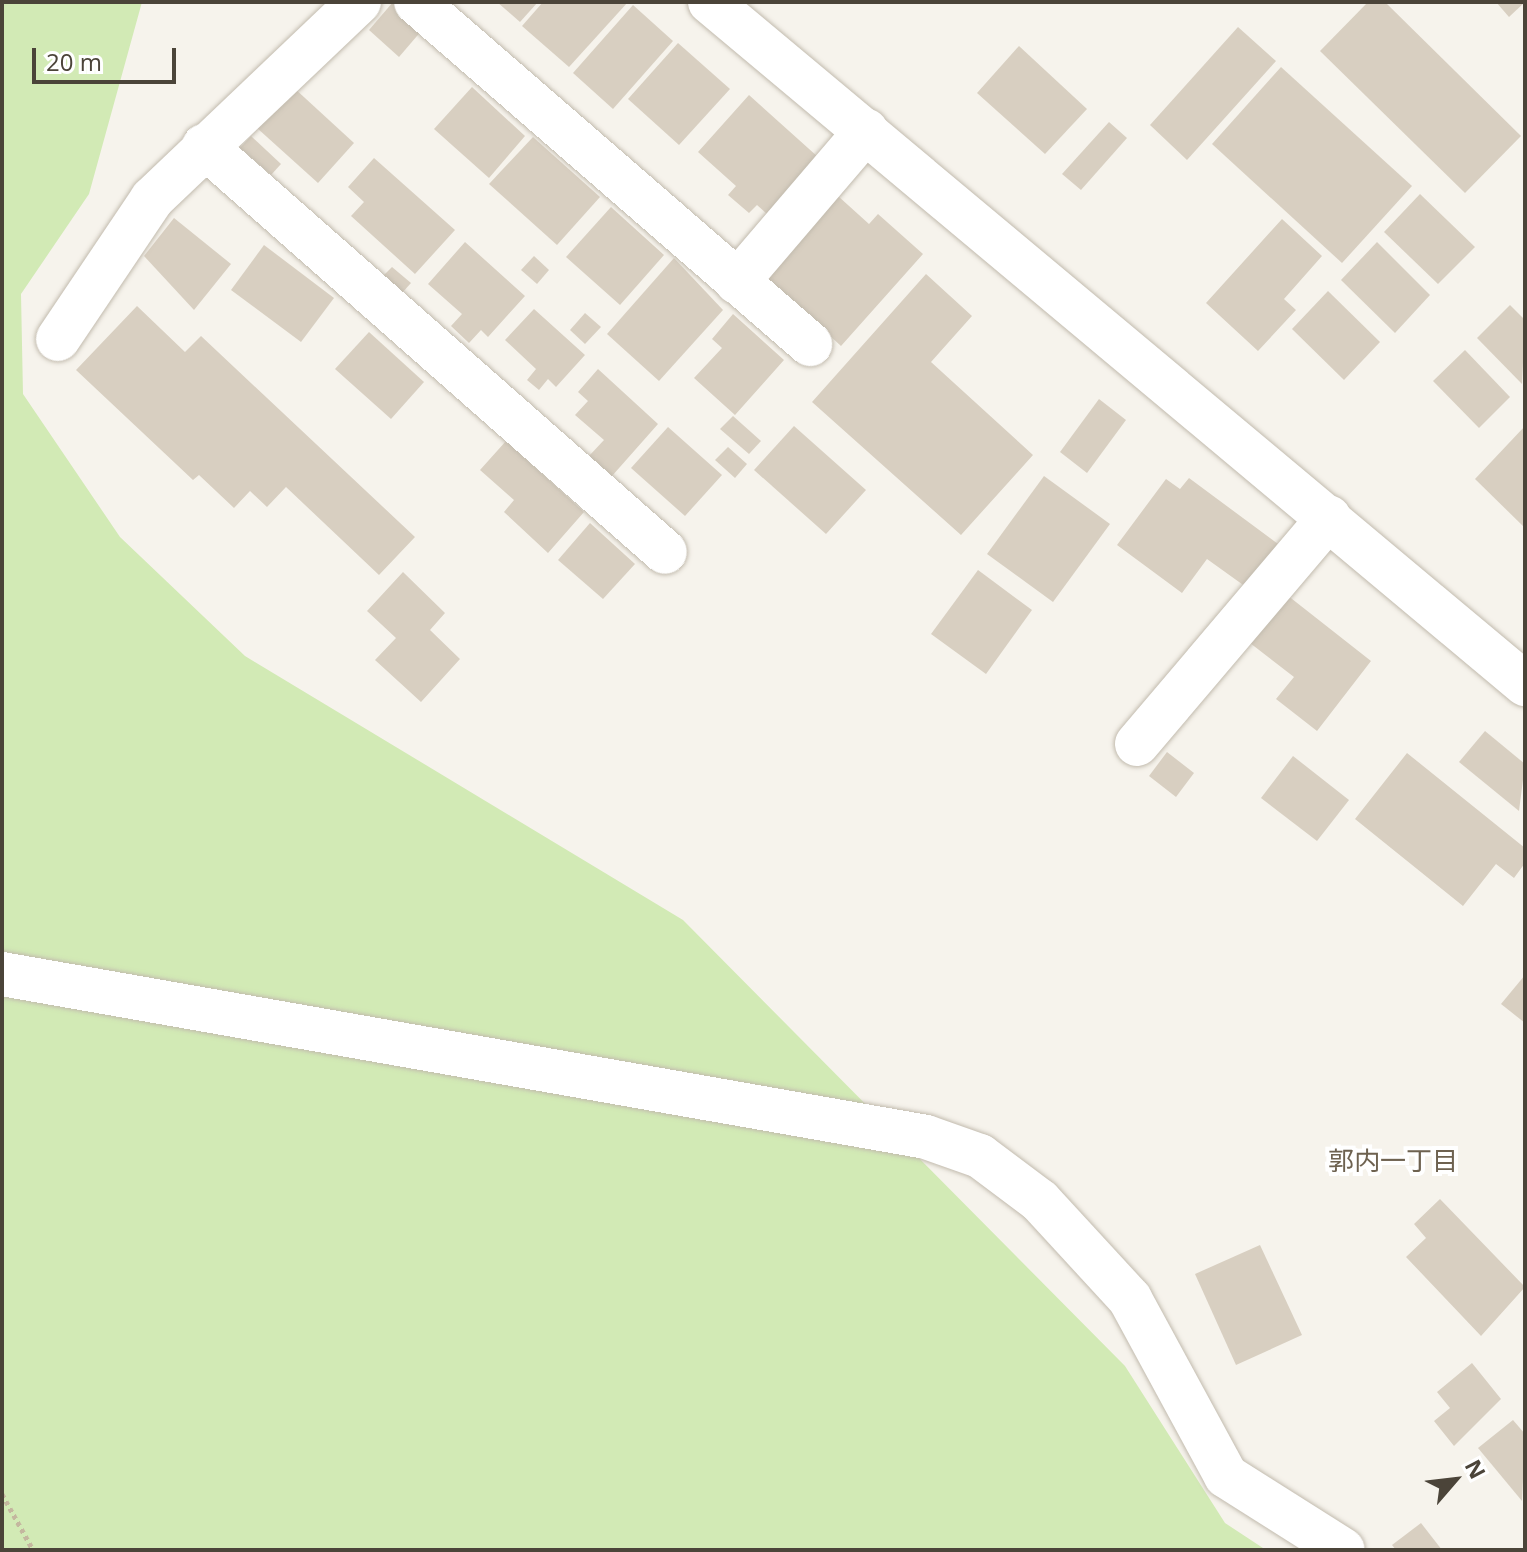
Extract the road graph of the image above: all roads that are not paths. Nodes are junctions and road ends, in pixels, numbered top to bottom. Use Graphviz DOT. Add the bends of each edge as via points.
graph roads {
  1 [pos="359,2"];
  2 [pos="416,2"];
  3 [pos="710,2"];
  4 [pos="866,131"];
  5 [pos="204,146"];
  6 [pos="737,282"];
  7 [pos="58,339"];
  8 [pos="810,344"];
  9 [pos="1329,518"];
  10 [pos="665,552"];
  11 [pos="1525,684"];
  12 [pos="1137,744"];
  13 [pos="2,974"];
  14 [pos="1343,1550"];
  1 -- 5 [label="street"];
  2 -- 6 [label="street"];
  3 -- 4 [label="street"];
  4 -- 6 [label="street"];
  4 -- 9 [label="street"];
  5 -- 7 [label="street" via="152,199"];
  5 -- 10 [label="street"];
  6 -- 8 [label="street"];
  9 -- 11 [label="street"];
  9 -- 12 [label="street"];
  13 -- 14 [label="street" via="926,1137 980,1156 1040,1201 1130,1299 1226,1476"];
}
